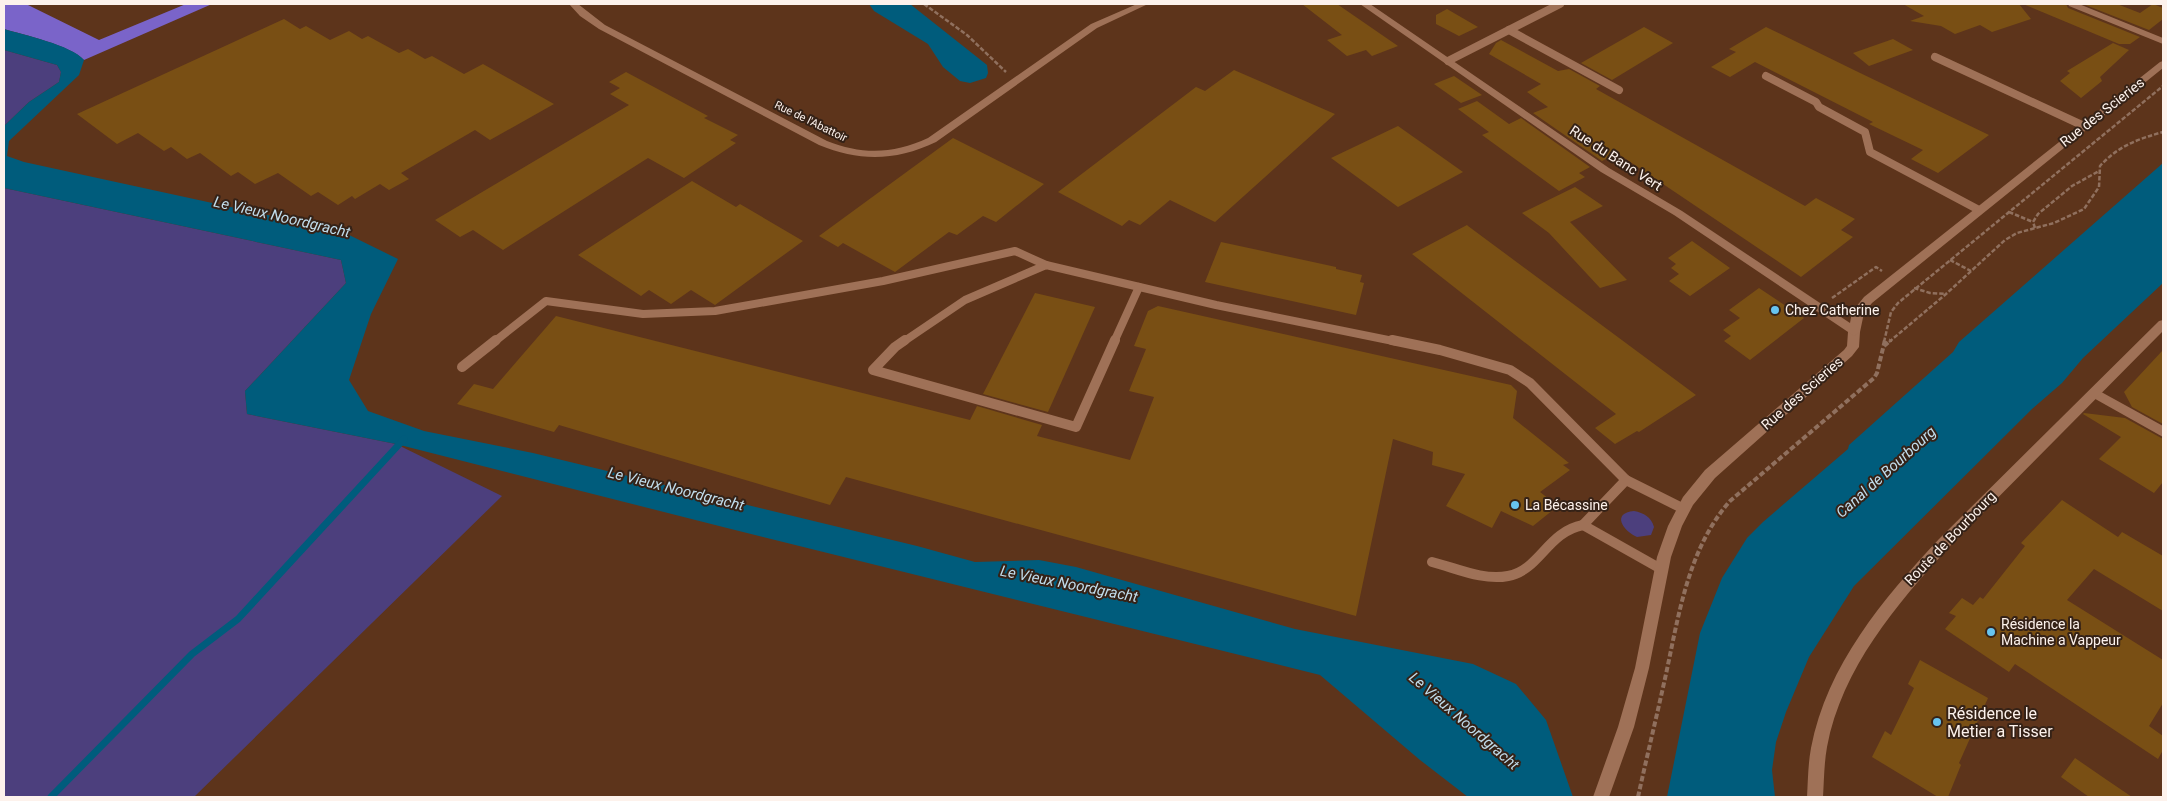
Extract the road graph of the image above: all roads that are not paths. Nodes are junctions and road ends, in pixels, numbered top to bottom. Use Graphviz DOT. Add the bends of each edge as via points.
graph roads {
  1 [pos="573,4"];
  2 [pos="1117,4"];
  3 [pos="1144,4"];
  4 [pos="1364,4"];
  5 [pos="1560,4"];
  6 [pos="2072,4"];
  7 [pos="1126,11"];
  8 [pos="1509,30"];
  9 [pos="2163,41"];
  10 [pos="1936,57"];
  11 [pos="1448,61"];
  12 [pos="2163,64"];
  13 [pos="1766,76"];
  14 [pos="1619,90"];
  15 [pos="2084,126"];
  16 [pos="1979,210"];
  17 [pos="1046,265"];
  18 [pos="1139,286"];
  19 [pos="2163,324"];
  20 [pos="1854,332"];
  21 [pos="462,367"];
  22 [pos="2094,393"];
  23 [pos="2163,432"];
  24 [pos="1626,480"];
  25 [pos="1684,509"];
  26 [pos="1583,525"];
  27 [pos="1432,562"];
  28 [pos="1661,569"];
  29 [pos="1601,797"];
  30 [pos="1815,797"];
  1 -- 7 [label="street, Rue de l'Abattoir" via="602,28 823,143 854,154 873,156 917,148 932,140 1094,26"];
  2 -- 7 [label="street"];
  3 -- 7 [label="street, Rue de l'Abattoir"];
  4 -- 11 [label="street, Rue du Banc Vert"];
  5 -- 8 [label="lane"];
  6 -- 9 [label="street"];
  8 -- 11 [label="lane"];
  8 -- 14 [label="lane"];
  10 -- 15 [label="lane"];
  11 -- 20 [label="street, Rue du Banc Vert" via="1605,170 1678,213"];
  12 -- 15 [label="street, Rue des Scieries"];
  13 -- 16 [label="lane" via="1865,132 1870,152"];
  15 -- 16 [label="street, Rue des Scieries"];
  16 -- 20 [label="street, Rue des Scieries" via="1860,308"];
  17 -- 18 [label="lane"];
  17 -- 18 [label="lane" via="965,300 895,347 873,370 1076,427"];
  17 -- 21 [label="lane" via="1015,251 883,281 715,311 643,314 546,301"];
  18 -- 24 [label="lane" via="1434,349 1510,370 1530,383"];
  19 -- 22 [label="street, Route de Bourbourg"];
  20 -- 25 [label="street, Rue des Scieries" via="1853,347 1848,353 1704,479"];
  22 -- 23 [label="street"];
  22 -- 30 [label="street, Route de Bourbourg" via="1932,554 1871,630 1845,674 1826,718 1816,764"];
  24 -- 25 [label="lane"];
  24 -- 26 [label="lane"];
  25 -- 28 [label="street, Rue des Scieries"];
  26 -- 27 [label="lane" via="1567,529 1527,566 1510,576 1491,576"];
  26 -- 28 [label="lane"];
  28 -- 29 [label="street, Rue des Scieries" via="1642,668 1626,728"];
}
